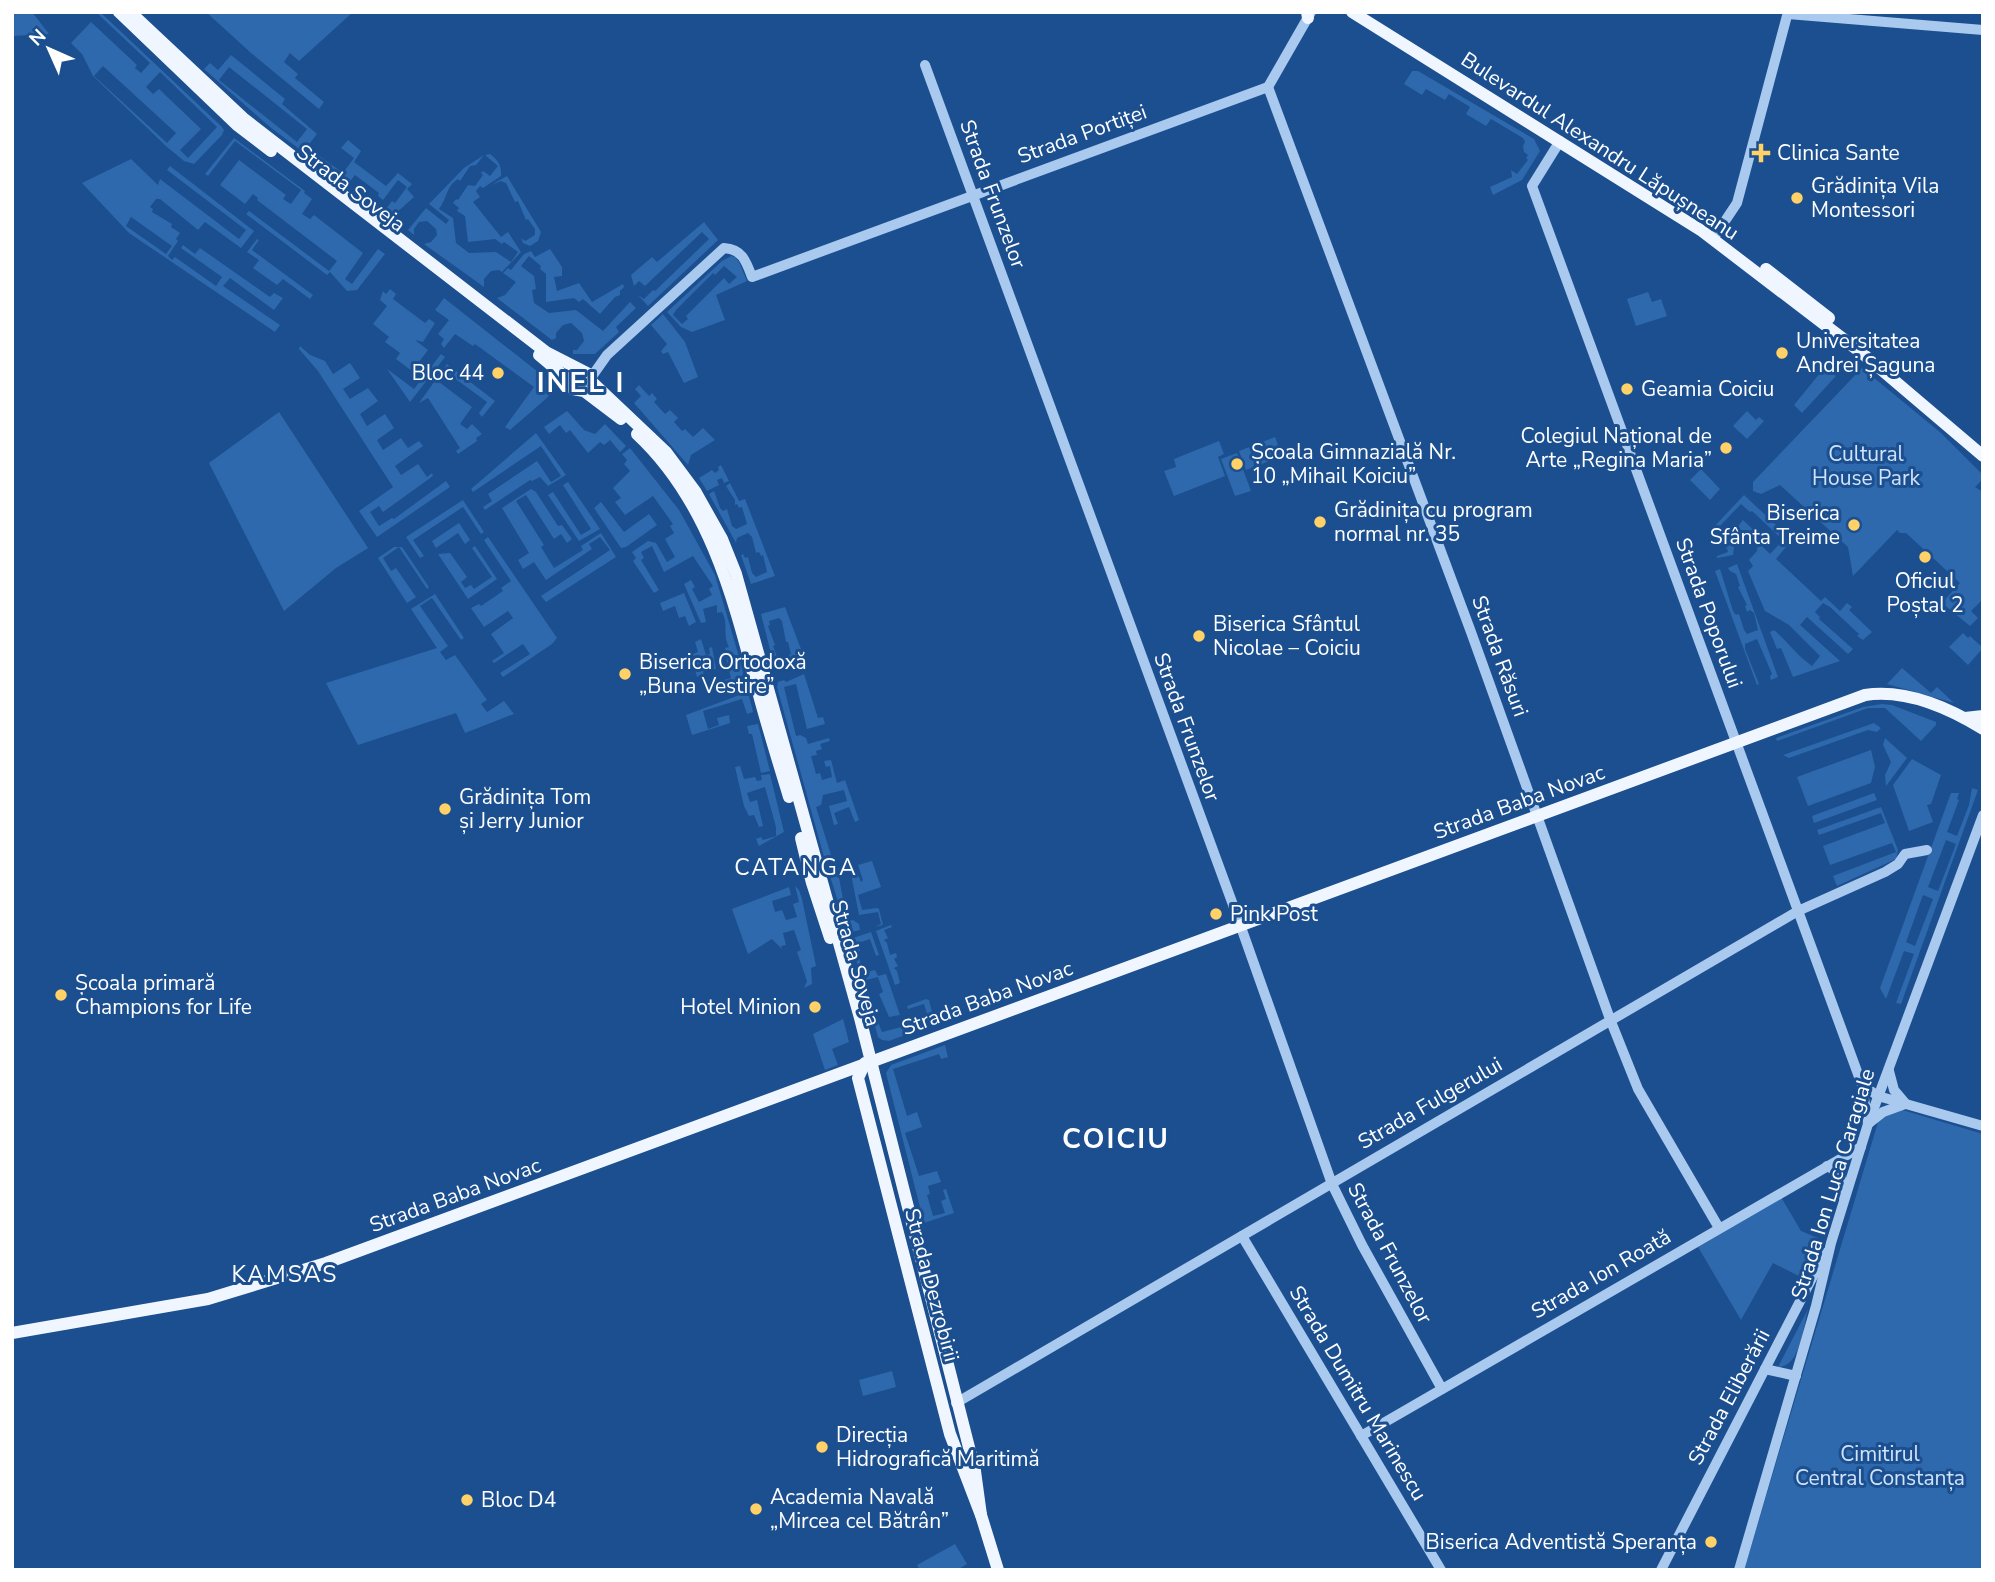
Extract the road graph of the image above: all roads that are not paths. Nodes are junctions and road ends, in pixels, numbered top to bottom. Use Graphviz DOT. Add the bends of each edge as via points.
graph roads {
  1 [pos="119,12"];
  2 [pos="131,12"];
  3 [pos="1352,12"];
  4 [pos="1369,12"];
  5 [pos="1788,13"];
  6 [pos="1309,14"];
  7 [pos="1983,30"];
  8 [pos="925,65"];
  9 [pos="1268,87"];
  10 [pos="1560,141"];
  11 [pos="972,195"];
  12 [pos="1715,236"];
  13 [pos="583,379"];
  14 [pos="1983,445"];
  15 [pos="1983,456"];
  16 [pos="1965,718"];
  17 [pos="1983,718"];
  18 [pos="1983,729"];
  19 [pos="1736,742"];
  20 [pos="1537,816"];
  21 [pos="1983,816"];
  22 [pos="1927,850"];
  23 [pos="1798,911"];
  24 [pos="1240,925"];
  25 [pos="1610,1019"];
  26 [pos="868,1062"];
  27 [pos="1888,1068"];
  28 [pos="1862,1085"];
  29 [pos="1878,1096"];
  30 [pos="1906,1104"];
  31 [pos="1868,1124"];
  32 [pos="1983,1126"];
  33 [pos="1861,1147"];
  34 [pos="1827,1166"];
  35 [pos="1332,1184"];
  36 [pos="1843,1204"];
  37 [pos="1719,1228"];
  38 [pos="1242,1236"];
  39 [pos="1831,1243"];
  40 [pos="12,1334"];
  41 [pos="1765,1369"];
  42 [pos="1796,1376"];
  43 [pos="1442,1389"];
  44 [pos="957,1403"];
  45 [pos="1361,1436"];
  46 [pos="981,1515"];
  47 [pos="998,1570"];
  48 [pos="1441,1570"];
  49 [pos="1661,1570"];
  50 [pos="1739,1570"];
  1 -- 13 [label="main road, Strada Soveja" via="237,125 542,356"];
  2 -- 13 [label="main road, Strada Soveja" via="243,118"];
  3 -- 10 [label="main road, Bulevardul Alexandru Lăpușneanu"];
  4 -- 12 [label="main road, Bulevardul Alexandru Lăpușneanu" via="1669,200"];
  5 -- 7 [label="street"];
  5 -- 12 [label="street" via="1741,193"];
  6 -- 9 [label="street"];
  8 -- 11 [label="street, Strada Frunzelor"];
  9 -- 11 [label="street, Strada Portiței"];
  9 -- 20 [label="street, Strada Răsuri"];
  10 -- 12 [label="main road, Bulevardul Alexandru Lăpușneanu"];
  10 -- 19 [label="street, Strada Poporului" via="1532,186"];
  11 -- 13 [label="street, Strada Portiței" via="752,276 744,257 735,249 724,248"];
  11 -- 24 [label="street, Strada Frunzelor"];
  12 -- 14 [label="main road, Bulevardul Alexandru Lăpușneanu" via="1808,301"];
  12 -- 15 [label="main road, Bulevardul Alexandru Lăpușneanu" via="1884,370"];
  13 -- 26 [label="main road, Strada Soveja" via="663,464 690,502 720,561"];
  16 -- 17 [label="main road, Strada Baba Novac"];
  16 -- 18 [label="main road, Strada Baba Novac"];
  16 -- 19 [label="main road, Strada Baba Novac" via="1901,695 1865,695"];
  19 -- 20 [label="main road, Strada Baba Novac"];
  19 -- 23 [label="street, Strada Poporului"];
  20 -- 24 [label="main road, Strada Baba Novac"];
  20 -- 25 [label="street, Strada Răsuri"];
  21 -- 27 [label="street, Strada Ion Luca Caragiale"];
  22 -- 23 [label="street, Strada Fulgerului" via="1905,854 1885,872"];
  23 -- 25 [label="street, Strada Fulgerului"];
  23 -- 28 [label="street, Strada Poporului"];
  24 -- 26 [label="main road, Strada Baba Novac"];
  24 -- 35 [label="street, Strada Frunzelor"];
  25 -- 35 [label="street, Strada Fulgerului"];
  25 -- 37 [label="street, Strada Răsuri" via="1638,1089"];
  26 -- 40 [label="main road, Strada Baba Novac" via="278,1279 183,1304"];
  26 -- 44 [label="main road, Strada Dezrobirii"];
  26 -- 46 [label="main road, Strada Dezrobirii" via="858,1078 950,1434"];
  27 -- 29 [label="street, Strada Ion Luca Caragiale"];
  27 -- 30 [label="street" via="1894,1090"];
  28 -- 29 [label="street"];
  28 -- 31 [label="street, Strada Poporului"];
  29 -- 30 [label="street"];
  29 -- 31 [label="street, Strada Ion Luca Caragiale"];
  30 -- 31 [label="street" via="1883,1112"];
  30 -- 32 [label="street"];
  31 -- 33 [label="street, Strada Ion Luca Caragiale"];
  33 -- 34 [label="street, Strada Ion Roată"];
  33 -- 36 [label="street, Strada Ion Luca Caragiale"];
  34 -- 36 [label="street" via="1840,1174"];
  34 -- 37 [label="street, Strada Ion Roată"];
  35 -- 38 [label="street, Strada Fulgerului"];
  35 -- 43 [label="street, Strada Frunzelor"];
  36 -- 39 [label="street, Strada Ion Luca Caragiale"];
  37 -- 43 [label="street, Strada Ion Roată"];
  38 -- 44 [label="street, Strada Fulgerului"];
  38 -- 45 [label="street, Strada Dumitru Marinescu"];
  39 -- 41 [label="street, Strada Eliberării"];
  39 -- 42 [label="street, Strada Ion Luca Caragiale"];
  41 -- 42 [label="street"];
  41 -- 49 [label="street, Strada Eliberării"];
  42 -- 50 [label="street, Strada Ion Luca Caragiale"];
  43 -- 45 [label="street, Strada Ion Roată"];
  44 -- 46 [label="main road, Strada Dezrobirii"];
  45 -- 48 [label="street, Strada Dumitru Marinescu"];
  46 -- 47 [label="main road, Strada Dezrobirii"];
}
